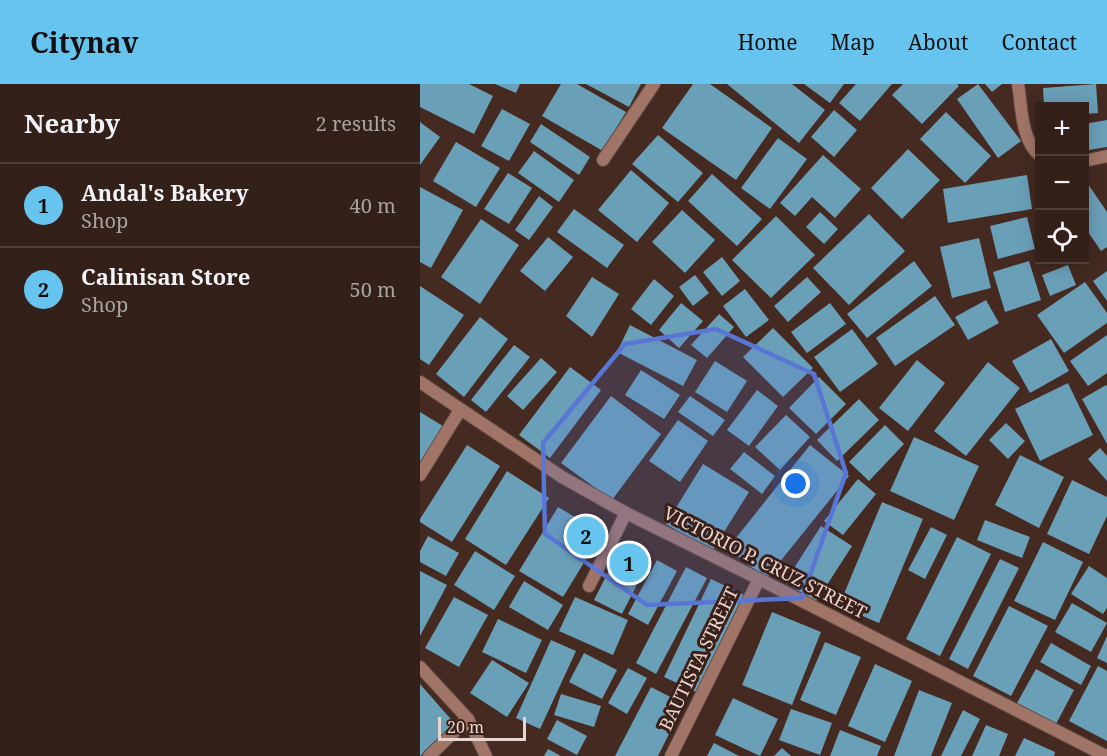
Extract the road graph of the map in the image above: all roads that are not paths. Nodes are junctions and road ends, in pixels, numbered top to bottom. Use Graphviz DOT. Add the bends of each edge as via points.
graph roads {
  1 [pos="654,84"];
  2 [pos="1018,84"];
  3 [pos="1035,152"];
  4 [pos="1107,156"];
  5 [pos="603,160"];
  6 [pos="1089,160"];
  7 [pos="420,382"];
  8 [pos="460,410"];
  9 [pos="420,475"];
  10 [pos="626,513"];
  11 [pos="759,579"];
  12 [pos="589,586"];
  13 [pos="420,668"];
  14 [pos="468,719"];
  15 [pos="429,756"];
  16 [pos="486,756"];
  17 [pos="671,756"];
  18 [pos="1106,756"];
  1 -- 5 [label="street"];
  2 -- 3 [label="street" via="1027,136"];
  4 -- 6 [label="street"];
  7 -- 8 [label="street, VICTORIO P. CRUZ STREET"];
  8 -- 9 [label="street"];
  8 -- 10 [label="street, VICTORIO P. CRUZ STREET" via="562,477"];
  10 -- 11 [label="street, VICTORIO P. CRUZ STREET"];
  10 -- 12 [label="street"];
  11 -- 17 [label="street, BAUTISTA STREET"];
  11 -- 18 [label="street, VICTORIO P. CRUZ STREET"];
  13 -- 14 [label="street"];
  14 -- 15 [label="street"];
  14 -- 16 [label="street"];
}
